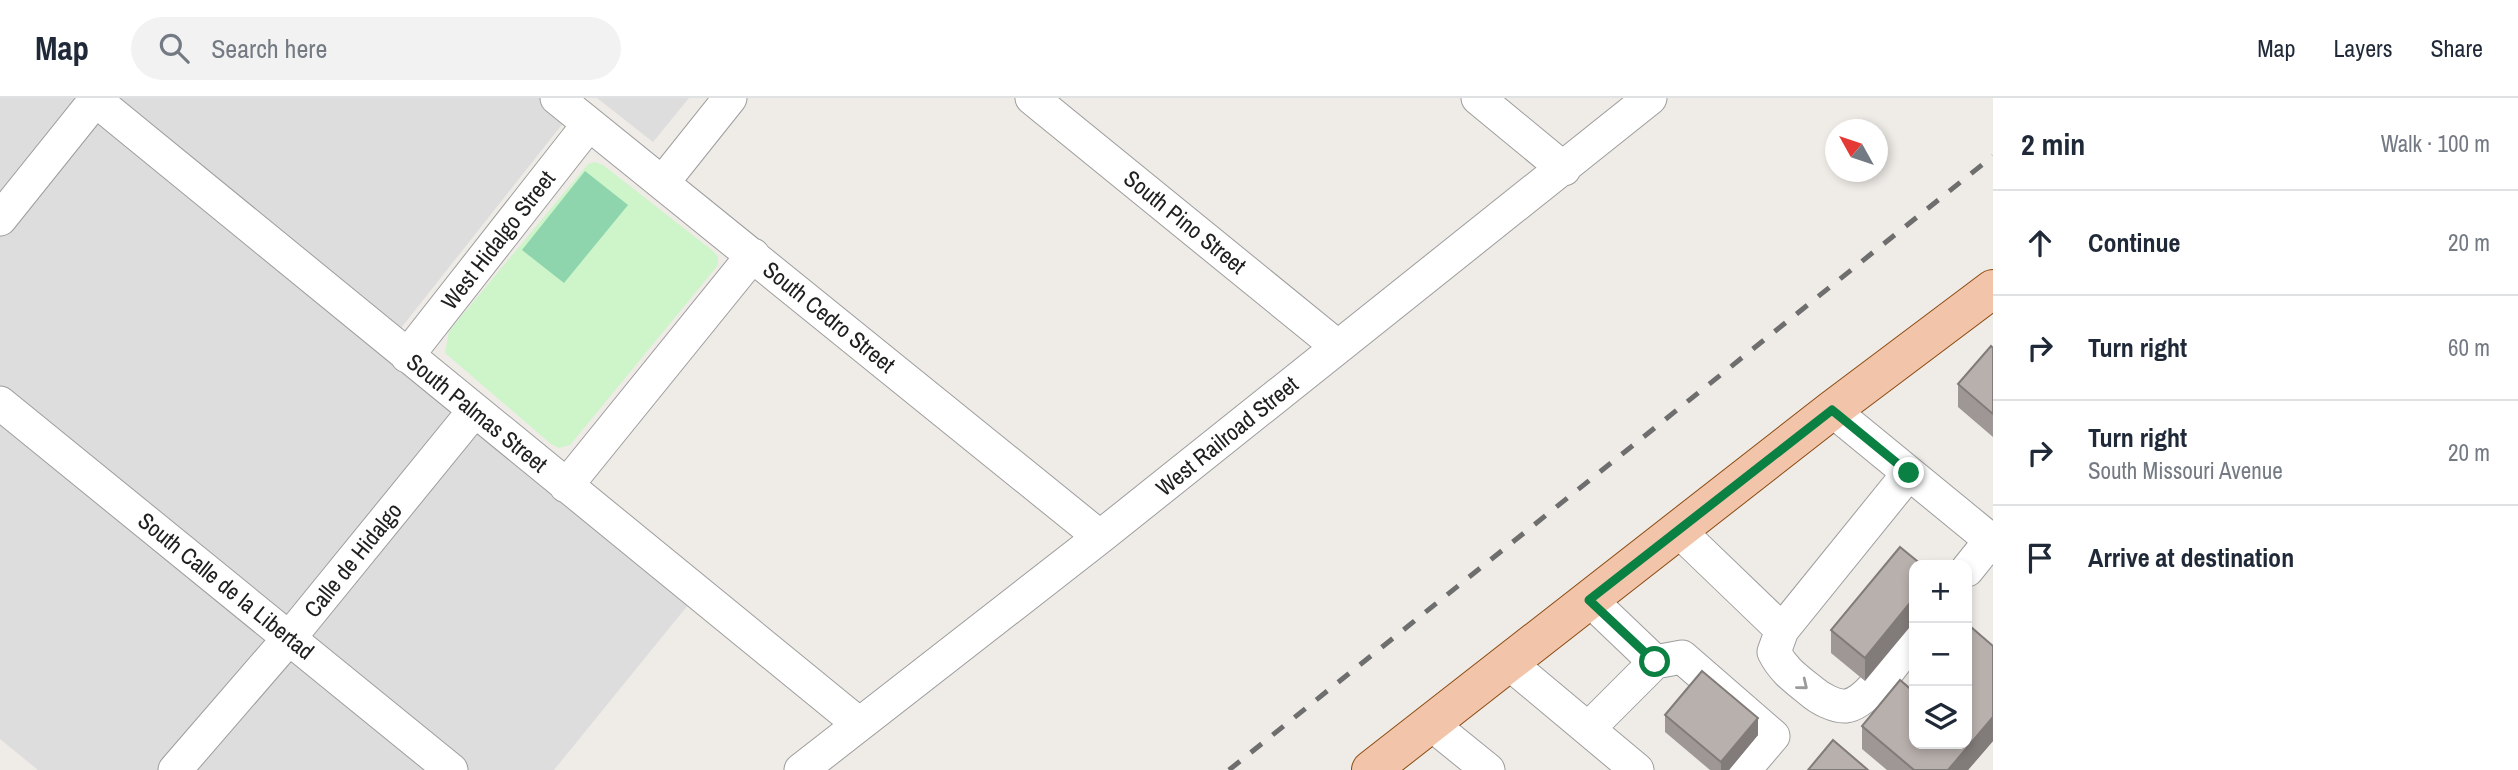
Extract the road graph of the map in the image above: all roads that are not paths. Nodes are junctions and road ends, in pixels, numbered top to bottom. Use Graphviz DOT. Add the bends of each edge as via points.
graph roads {
  1 [pos="557,98"];
  2 [pos="730,98"];
  3 [pos="1032,98"];
  4 [pos="1478,98"];
  5 [pos="1650,98"];
  6 [pos="95,99"];
  7 [pos="590,124"];
  8 [pos="1564,169"];
  9 [pos="663,183"];
  10 [pos="0,219"];
  11 [pos="753,255"];
  12 [pos="1993,289"];
  13 [pos="1338,347"];
  14 [pos="407,356"];
  15 [pos="0,403"];
  16 [pos="1832,410"];
  17 [pos="474,411"];
  18 [pos="1909,473"];
  19 [pos="566,485"];
  20 [pos="1678,530"];
  21 [pos="1100,537"];
  22 [pos="1992,541"];
  23 [pos="1972,564"];
  24 [pos="1589,600"];
  25 [pos="1782,630"];
  26 [pos="290,637"];
  27 [pos="1909,642"];
  28 [pos="1655,662"];
  29 [pos="1509,663"];
  30 [pos="1430,723"];
  31 [pos="859,724"];
  32 [pos="1588,729"];
  33 [pos="175,770"];
  34 [pos="451,770"];
  35 [pos="801,770"];
  36 [pos="1371,770"];
  37 [pos="1488,770"];
  38 [pos="1637,770"];
  39 [pos="1744,770"];
  1 -- 7 [label="street, South Cedro Street"];
  2 -- 9 [label="street"];
  3 -- 13 [label="street, South Pino Street"];
  4 -- 8 [label="street"];
  5 -- 8 [label="street, West Railroad Street"];
  6 -- 10 [label="street"];
  6 -- 14 [label="street, South Palmas Street"];
  7 -- 9 [label="street, South Cedro Street"];
  7 -- 14 [label="street, West Hidalgo Street"];
  8 -- 13 [label="street, West Railroad Street"];
  9 -- 11 [label="street, South Cedro Street"];
  11 -- 19 [label="street"];
  11 -- 21 [label="street, South Cedro Street"];
  12 -- 16 [label="main road"];
  13 -- 21 [label="street, West Railroad Street"];
  14 -- 17 [label="street, South Palmas Street"];
  15 -- 26 [label="street, South Calle de la Libertad"];
  16 -- 18 [label="street"];
  16 -- 20 [label="main road"];
  17 -- 19 [label="street, South Palmas Street"];
  17 -- 26 [label="street, Calle de Hidalgo"];
  18 -- 22 [label="street"];
  18 -- 25 [label="street"];
  19 -- 31 [label="street, South Palmas Street"];
  20 -- 24 [label="main road"];
  20 -- 25 [label="street"];
  21 -- 31 [label="street, West Railroad Street"];
  22 -- 23 [label="street"];
  24 -- 28 [label="street"];
  24 -- 29 [label="main road"];
  25 -- 27 [label="street, one-way" via="1774,652 1783,669 1819,698 1844,706 1859,701"];
  26 -- 33 [label="street, Calle de Hidalgo"];
  26 -- 34 [label="street, South Calle de la Libertad"];
  28 -- 32 [label="street"];
  28 -- 39 [label="street" via="1682,657 1773,736"];
  29 -- 30 [label="main road"];
  29 -- 32 [label="street"];
  30 -- 36 [label="main road"];
  30 -- 37 [label="street"];
  31 -- 35 [label="street, West Railroad Street"];
  32 -- 38 [label="street"];
}
